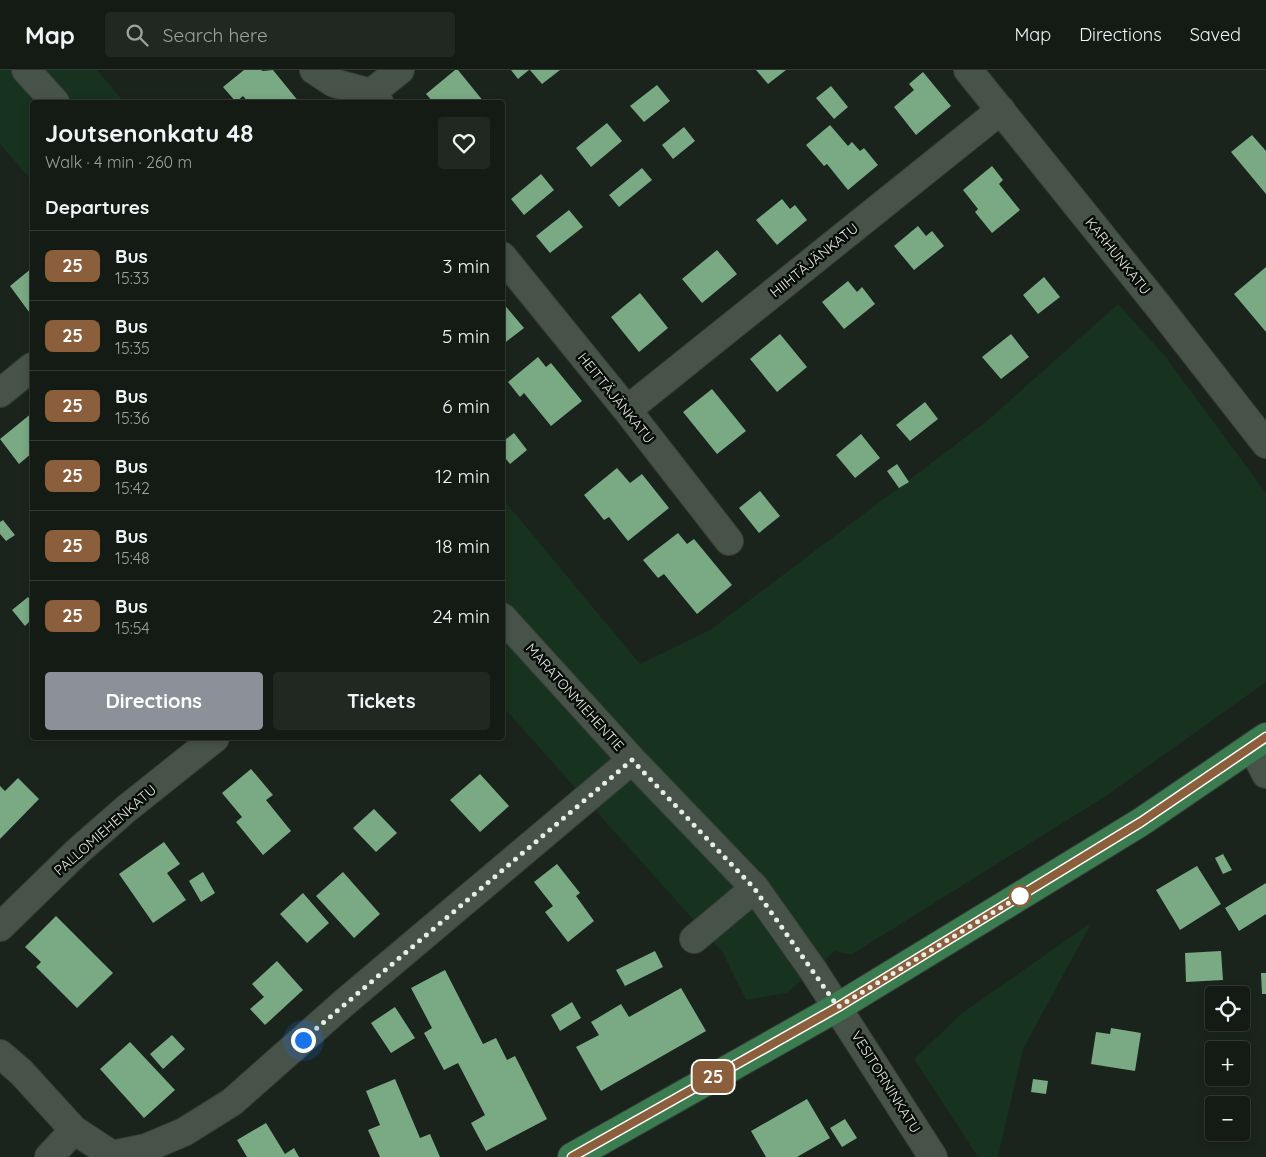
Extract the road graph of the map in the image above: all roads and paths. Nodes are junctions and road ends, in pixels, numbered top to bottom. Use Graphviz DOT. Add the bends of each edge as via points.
graph roads {
  1 [pos="26,70"];
  2 [pos="314,70"];
  3 [pos="400,70"];
  4 [pos="968,70"];
  5 [pos="375,98"];
  6 [pos="53,100"];
  7 [pos="1001,110"];
  8 [pos="505,260"];
  9 [pos="30,369"];
  10 [pos="0,394"];
  11 [pos="627,410"];
  12 [pos="1266,444"];
  13 [pos="729,541"];
  14 [pos="505,620"];
  15 [pos="212,740"];
  16 [pos="1259,742"];
  17 [pos="632,760"];
  18 [pos="1266,774"];
  19 [pos="754,888"];
  20 [pos="0,927"];
  21 [pos="694,939"];
  22 [pos="838,1007"];
  23 [pos="0,1054"];
  24 [pos="74,1130"];
  25 [pos="49,1157"];
  26 [pos="572,1157"];
  27 [pos="933,1157"];
  1 -- 6 [label="street"];
  2 -- 5 [label="street" via="334,83"];
  3 -- 5 [label="street"];
  4 -- 7 [label="street, KARHUNKATU"];
  7 -- 11 [label="street, HIIHTÄJÄNKATU"];
  7 -- 12 [label="street, KARHUNKATU"];
  8 -- 11 [label="street, HEITTÄJÄNKATU"];
  9 -- 10 [label="street"];
  11 -- 13 [label="street, HEITTÄJÄNKATU"];
  14 -- 17 [label="street, MARATONMIEHENTIE"];
  15 -- 20 [label="street, PALLOMIEHENKATU" via="98,833"];
  16 -- 18 [label="street"];
  16 -- 22 [label="main road" via="1141,822"];
  17 -- 19 [label="street, MARATONMIEHENTIE"];
  17 -- 24 [label="street" via="232,1102 184,1132 146,1148 112,1155"];
  19 -- 21 [label="street"];
  19 -- 22 [label="street, MARATONMIEHENTIE"];
  22 -- 26 [label="main road"];
  22 -- 27 [label="street, VESITORNINKATU"];
  23 -- 24 [label="street"];
  24 -- 25 [label="street"];
}
